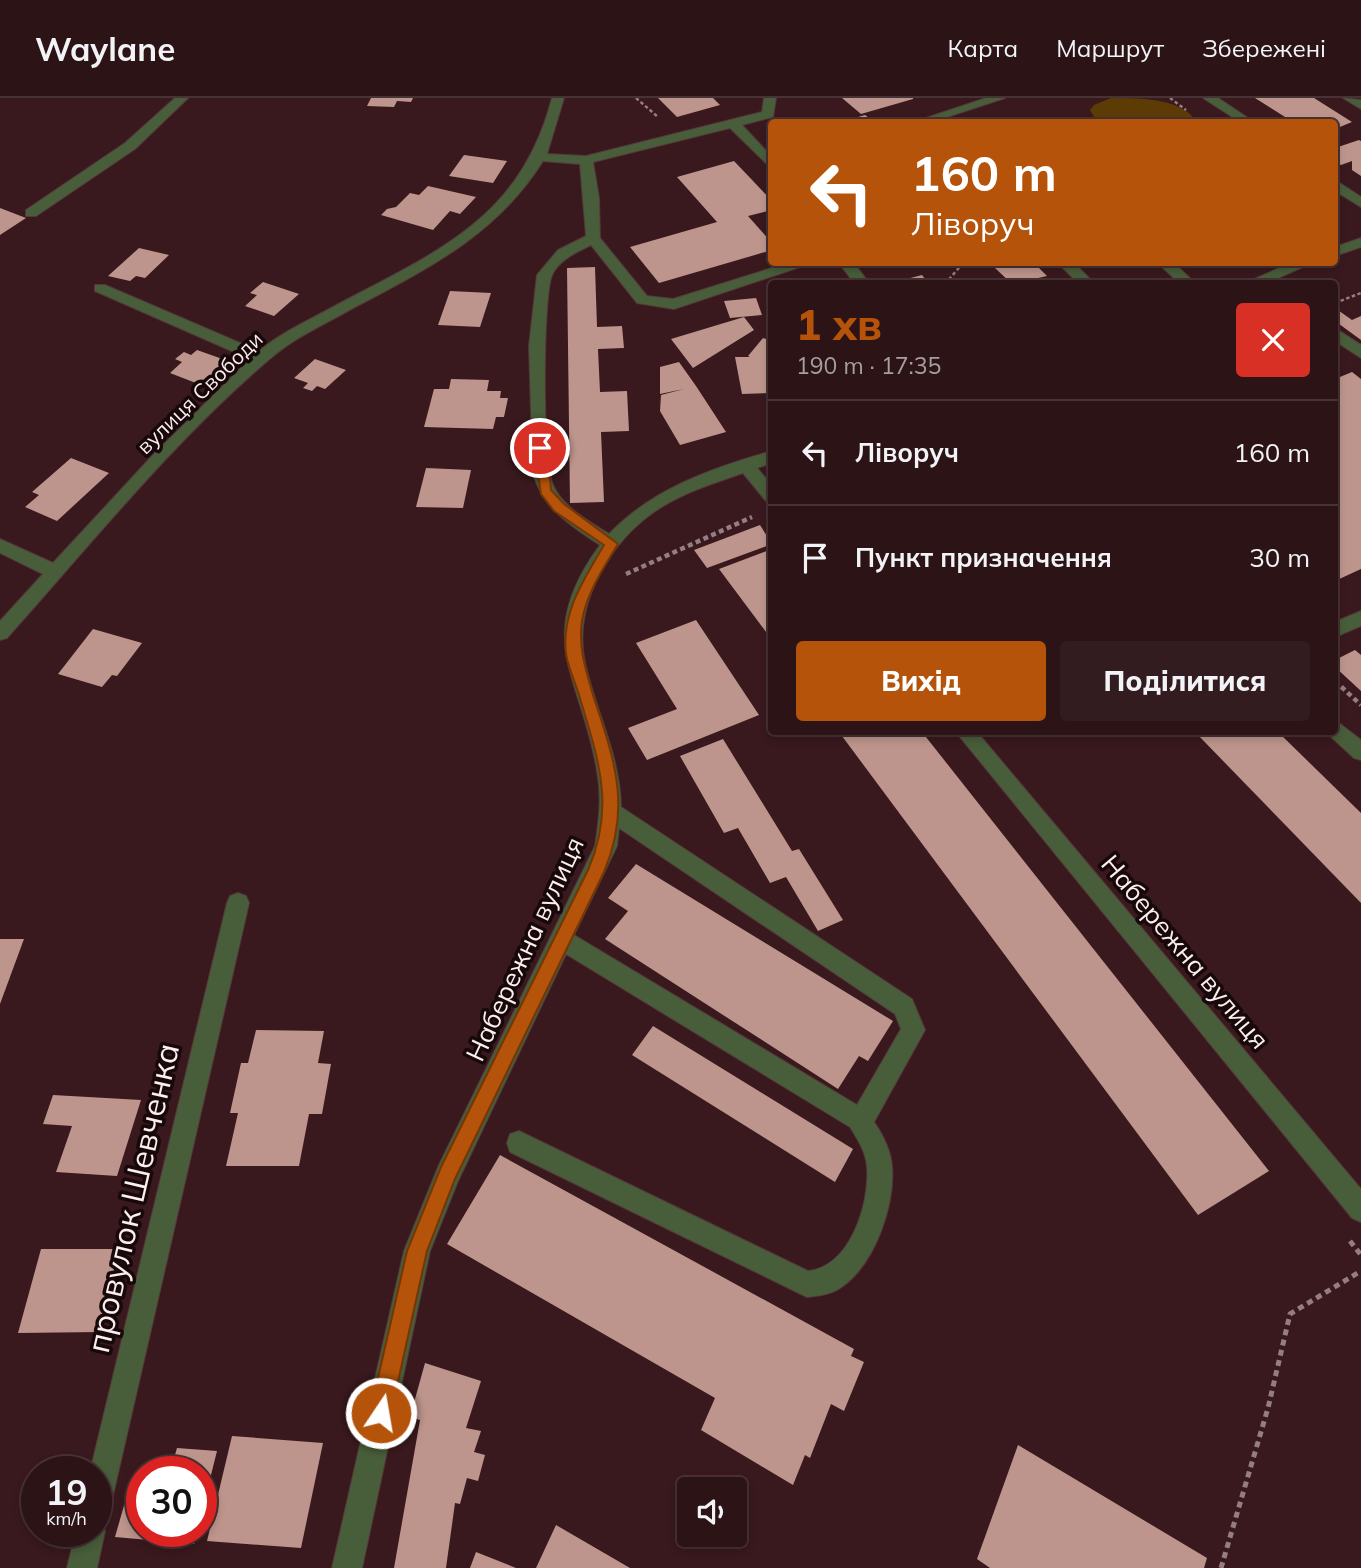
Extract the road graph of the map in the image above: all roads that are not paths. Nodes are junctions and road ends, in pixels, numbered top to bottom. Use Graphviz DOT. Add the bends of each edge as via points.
graph roads {
  1 [pos="182,98"];
  2 [pos="558,98"];
  3 [pos="770,98"];
  4 [pos="999,98"];
  5 [pos="1209,98"];
  6 [pos="1349,98"];
  7 [pos="1361,106"];
  8 [pos="930,119"];
  9 [pos="1243,119"];
  10 [pos="733,123"];
  11 [pos="539,157"];
  12 [pos="586,160"];
  13 [pos="768,162"];
  14 [pos="1338,186"];
  15 [pos="1361,203"];
  16 [pos="31,213"];
  17 [pos="593,238"];
  18 [pos="1361,243"];
  19 [pos="1338,251"];
  20 [pos="795,266"];
  21 [pos="848,266"];
  22 [pos="1068,266"];
  23 [pos="1169,266"];
  24 [pos="1291,266"];
  25 [pos="860,280"];
  26 [pos="1084,280"];
  27 [pos="1184,280"];
  28 [pos="1264,280"];
  29 [pos="100,288"];
  30 [pos="1338,335"];
  31 [pos="1361,353"];
  32 [pos="261,358"];
  33 [pos="768,458"];
  34 [pos="746,466"];
  35 [pos="768,493"];
  36 [pos="611,544"];
  37 [pos="0,545"];
  38 [pos="55,572"];
  39 [pos="1361,618"];
  40 [pos="1338,628"];
  41 [pos="0,633"];
  42 [pos="1338,731"];
  43 [pos="968,735"];
  44 [pos="1361,752"];
  45 [pos="612,812"];
  46 [pos="238,903"];
  47 [pos="561,939"];
  48 [pos="859,1119"];
  49 [pos="519,1143"];
  50 [pos="1361,1209"];
  51 [pos="108,1456"];
  52 [pos="87,1547"];
  53 [pos="82,1568"];
  54 [pos="347,1568"];
  1 -- 16 [label="street" via="116,156"];
  2 -- 11 [label="street, вулиця Свободи"];
  3 -- 10 [label="street" via="768,114"];
  4 -- 8 [label="street"];
  5 -- 9 [label="street"];
  6 -- 7 [label="street"];
  10 -- 12 [label="street"];
  10 -- 13 [label="street"];
  11 -- 12 [label="street"];
  11 -- 32 [label="street, вулиця Свободи" via="520,188 485,224"];
  12 -- 17 [label="street"];
  14 -- 15 [label="street"];
  17 -- 20 [label="street" via="642,300 652,303 674,304"];
  17 -- 36 [label="street" via="563,253 544,275 537,346 541,474 545,491 559,507"];
  18 -- 19 [label="street"];
  21 -- 25 [label="street"];
  22 -- 26 [label="street"];
  23 -- 27 [label="street"];
  24 -- 28 [label="street"];
  29 -- 32 [label="street"];
  30 -- 31 [label="street"];
  32 -- 38 [label="street, вулиця Свободи"];
  33 -- 34 [label="street, Набережна вулиця"];
  34 -- 35 [label="street"];
  34 -- 36 [label="street, Набережна вулиця" via="670,495 641,514"];
  36 -- 45 [label="street, Набережна вулиця" via="590,578 575,622 573,654 610,772"];
  37 -- 38 [label="street"];
  38 -- 41 [label="street, вулиця Свободи"];
  39 -- 40 [label="street"];
  42 -- 44 [label="street"];
  43 -- 50 [label="street, Набережна вулиця"];
  45 -- 47 [label="street, Набережна вулиця" via="607,846"];
  45 -- 48 [label="street" via="904,1007 913,1030 868,1111"];
  46 -- 51 [label="street, провулок Шевченка"];
  47 -- 48 [label="street"];
  47 -- 54 [label="street, Набережна вулиця" via="448,1174 417,1251"];
  48 -- 49 [label="street" via="877,1154 881,1187 872,1217 835,1278 807,1284"];
  52 -- 53 [label="street"];
}
